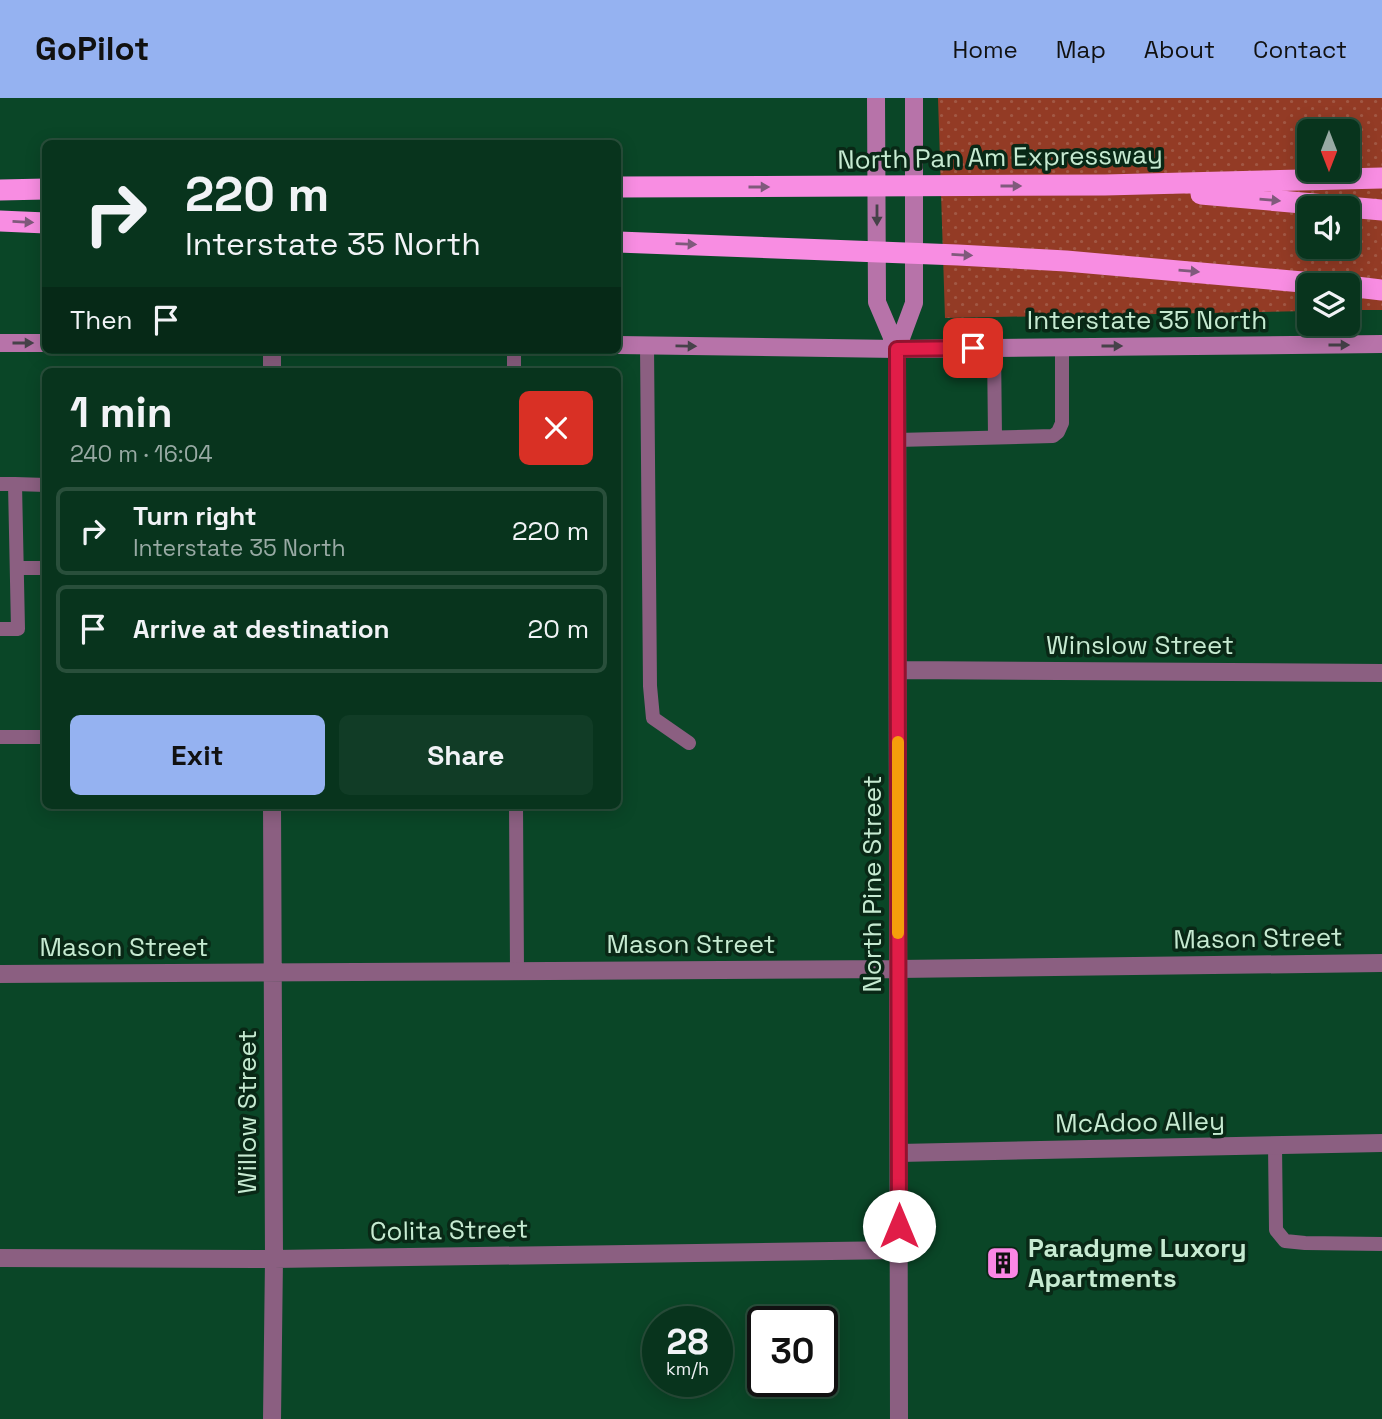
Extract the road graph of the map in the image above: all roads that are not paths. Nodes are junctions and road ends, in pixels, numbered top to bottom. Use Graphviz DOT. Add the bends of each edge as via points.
graph roads {
  1 [pos="876,98"];
  2 [pos="914,98"];
  3 [pos="1382,178"];
  4 [pos="1105,185"];
  5 [pos="621,187"];
  6 [pos="42,189"];
  7 [pos="0,190"];
  8 [pos="1382,210"];
  9 [pos="0,221"];
  10 [pos="42,223"];
  11 [pos="621,242"];
  12 [pos="1297,282"];
  13 [pos="1360,287"];
  14 [pos="1382,290"];
  15 [pos="0,343"];
  16 [pos="42,343"];
  17 [pos="1382,344"];
  18 [pos="621,345"];
  19 [pos="647,345"];
  20 [pos="1062,346"];
  21 [pos="994,347"];
  22 [pos="897,349"];
  23 [pos="995,437"];
  24 [pos="897,440"];
  25 [pos="7,484"];
  26 [pos="42,485"];
  27 [pos="17,568"];
  28 [pos="42,568"];
  29 [pos="0,629"];
  30 [pos="898,670"];
  31 [pos="1382,673"];
  32 [pos="0,737"];
  33 [pos="42,737"];
  34 [pos="689,743"];
  35 [pos="272,809"];
  36 [pos="516,809"];
  37 [pos="1382,963"];
  38 [pos="898,969"];
  39 [pos="517,971"];
  40 [pos="273,973"];
  41 [pos="0,974"];
  42 [pos="1382,1143"];
  43 [pos="1275,1145"];
  44 [pos="899,1153"];
  45 [pos="1382,1244"];
  46 [pos="899,1250"];
  47 [pos="0,1258"];
  48 [pos="274,1259"];
  49 [pos="272,1419"];
  50 [pos="899,1419"];
  1 -- 22 [label="main road, North Pine Street, one-way" via="877,302"];
  2 -- 22 [label="main road, North Pine Street" via="914,303"];
  3 -- 4 [label="highway, North Pan Am Expressway"];
  5 -- 4 [label="highway, North Pan Am Expressway, one-way"];
  4 -- 8 [label="highway, one-way"];
  6 -- 7 [label="highway"];
  9 -- 10 [label="highway, one-way"];
  11 -- 12 [label="highway, one-way" via="1066,261"];
  13 -- 14 [label="highway"];
  15 -- 16 [label="main road, one-way"];
  20 -- 17 [label="main road, Interstate 35 North, one-way"];
  18 -- 19 [label="main road, Interstate 35 North"];
  19 -- 22 [label="main road, Interstate 35 North, one-way"];
  19 -- 34 [label="lane" via="653,718"];
  20 -- 21 [label="main road, Interstate 35 North"];
  20 -- 23 [label="lane" via="1062,424 1058,432 1053,436"];
  21 -- 22 [label="main road, Interstate 35 North"];
  21 -- 23 [label="lane"];
  22 -- 24 [label="street, North Pine Street"];
  23 -- 24 [label="lane"];
  24 -- 30 [label="street, North Pine Street"];
  25 -- 26 [label="lane"];
  25 -- 27 [label="lane"];
  27 -- 28 [label="lane"];
  27 -- 29 [label="lane" via="18,629"];
  30 -- 31 [label="street, Winslow Street"];
  30 -- 38 [label="street, North Pine Street"];
  32 -- 33 [label="lane"];
  35 -- 40 [label="street, Willow Street"];
  36 -- 39 [label="lane"];
  37 -- 38 [label="street, Mason Street"];
  38 -- 39 [label="street, Mason Street"];
  38 -- 44 [label="street, North Pine Street"];
  39 -- 40 [label="street, Mason Street"];
  40 -- 41 [label="street, Mason Street"];
  40 -- 48 [label="street, Willow Street"];
  42 -- 43 [label="street, McAdoo Alley"];
  43 -- 44 [label="street, McAdoo Alley"];
  43 -- 45 [label="lane" via="1276,1230 1285,1241"];
  44 -- 46 [label="street, North Pine Street"];
  46 -- 48 [label="street, Colita Street"];
  46 -- 50 [label="street, North Pine Street"];
  47 -- 48 [label="street, Colita Street"];
  48 -- 49 [label="street, Willow Street"];
}
